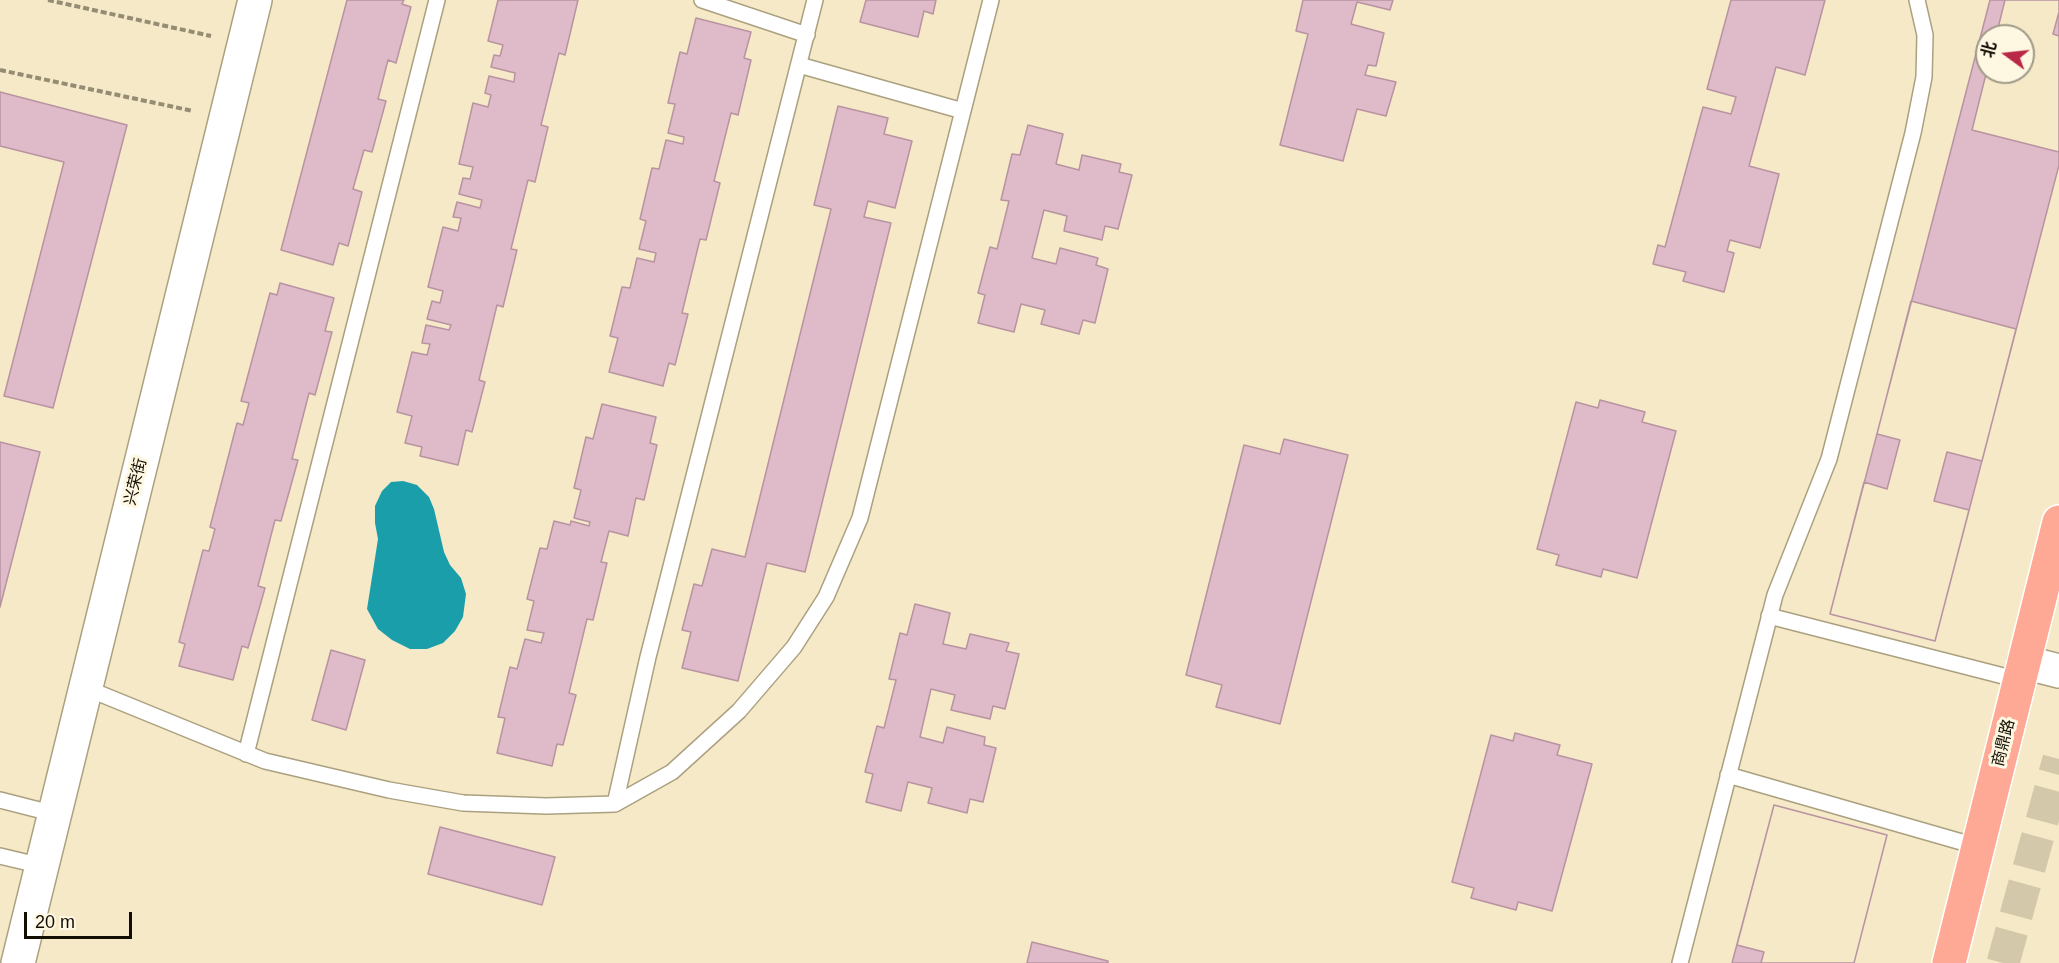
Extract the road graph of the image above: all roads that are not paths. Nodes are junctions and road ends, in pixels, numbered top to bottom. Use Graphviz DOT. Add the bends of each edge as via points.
graph roads {
  1 [pos="255,0"];
  2 [pos="437,0"];
  3 [pos="702,0"];
  4 [pos="815,0"];
  5 [pos="991,0"];
  6 [pos="1917,0"];
  7 [pos="807,35"];
  8 [pos="799,65"];
  9 [pos="963,111"];
  10 [pos="2059,522"];
  11 [pos="1769,616"];
  12 [pos="2022,671"];
  13 [pos="2059,671"];
  14 [pos="86,688"];
  15 [pos="246,754"];
  16 [pos="1728,775"];
  17 [pos="0,800"];
  18 [pos="615,804"];
  19 [pos="54,813"];
  20 [pos="1979,847"];
  21 [pos="0,856"];
  22 [pos="42,866"];
  23 [pos="18,963"];
  24 [pos="1680,963"];
  25 [pos="1949,963"];
  1 -- 14 [label="street, 兴荣街"];
  2 -- 15 [label="lane"];
  3 -- 7 [label="lane"];
  4 -- 7 [label="lane"];
  5 -- 9 [label="lane"];
  6 -- 11 [label="lane" via="1925,35 1924,77 1913,133 1829,459"];
  7 -- 8 [label="lane"];
  8 -- 9 [label="lane"];
  8 -- 18 [label="lane" via="648,657"];
  9 -- 18 [label="lane" via="860,518 826,597 794,647 739,711 672,772"];
  10 -- 12 [label="main road, 商鼎路"];
  11 -- 12 [label="lane"];
  11 -- 16 [label="lane"];
  12 -- 13 [label="street"];
  12 -- 20 [label="main road, 商鼎路"];
  14 -- 15 [label="lane"];
  14 -- 19 [label="street, 兴荣街"];
  15 -- 18 [label="lane" via="389,790 463,802"];
  16 -- 20 [label="lane"];
  16 -- 24 [label="lane"];
  17 -- 19 [label="lane"];
  19 -- 22 [label="street, 兴荣街"];
  20 -- 25 [label="main road, 商鼎路"];
  21 -- 22 [label="lane"];
  22 -- 23 [label="street, 兴荣街"];
}
